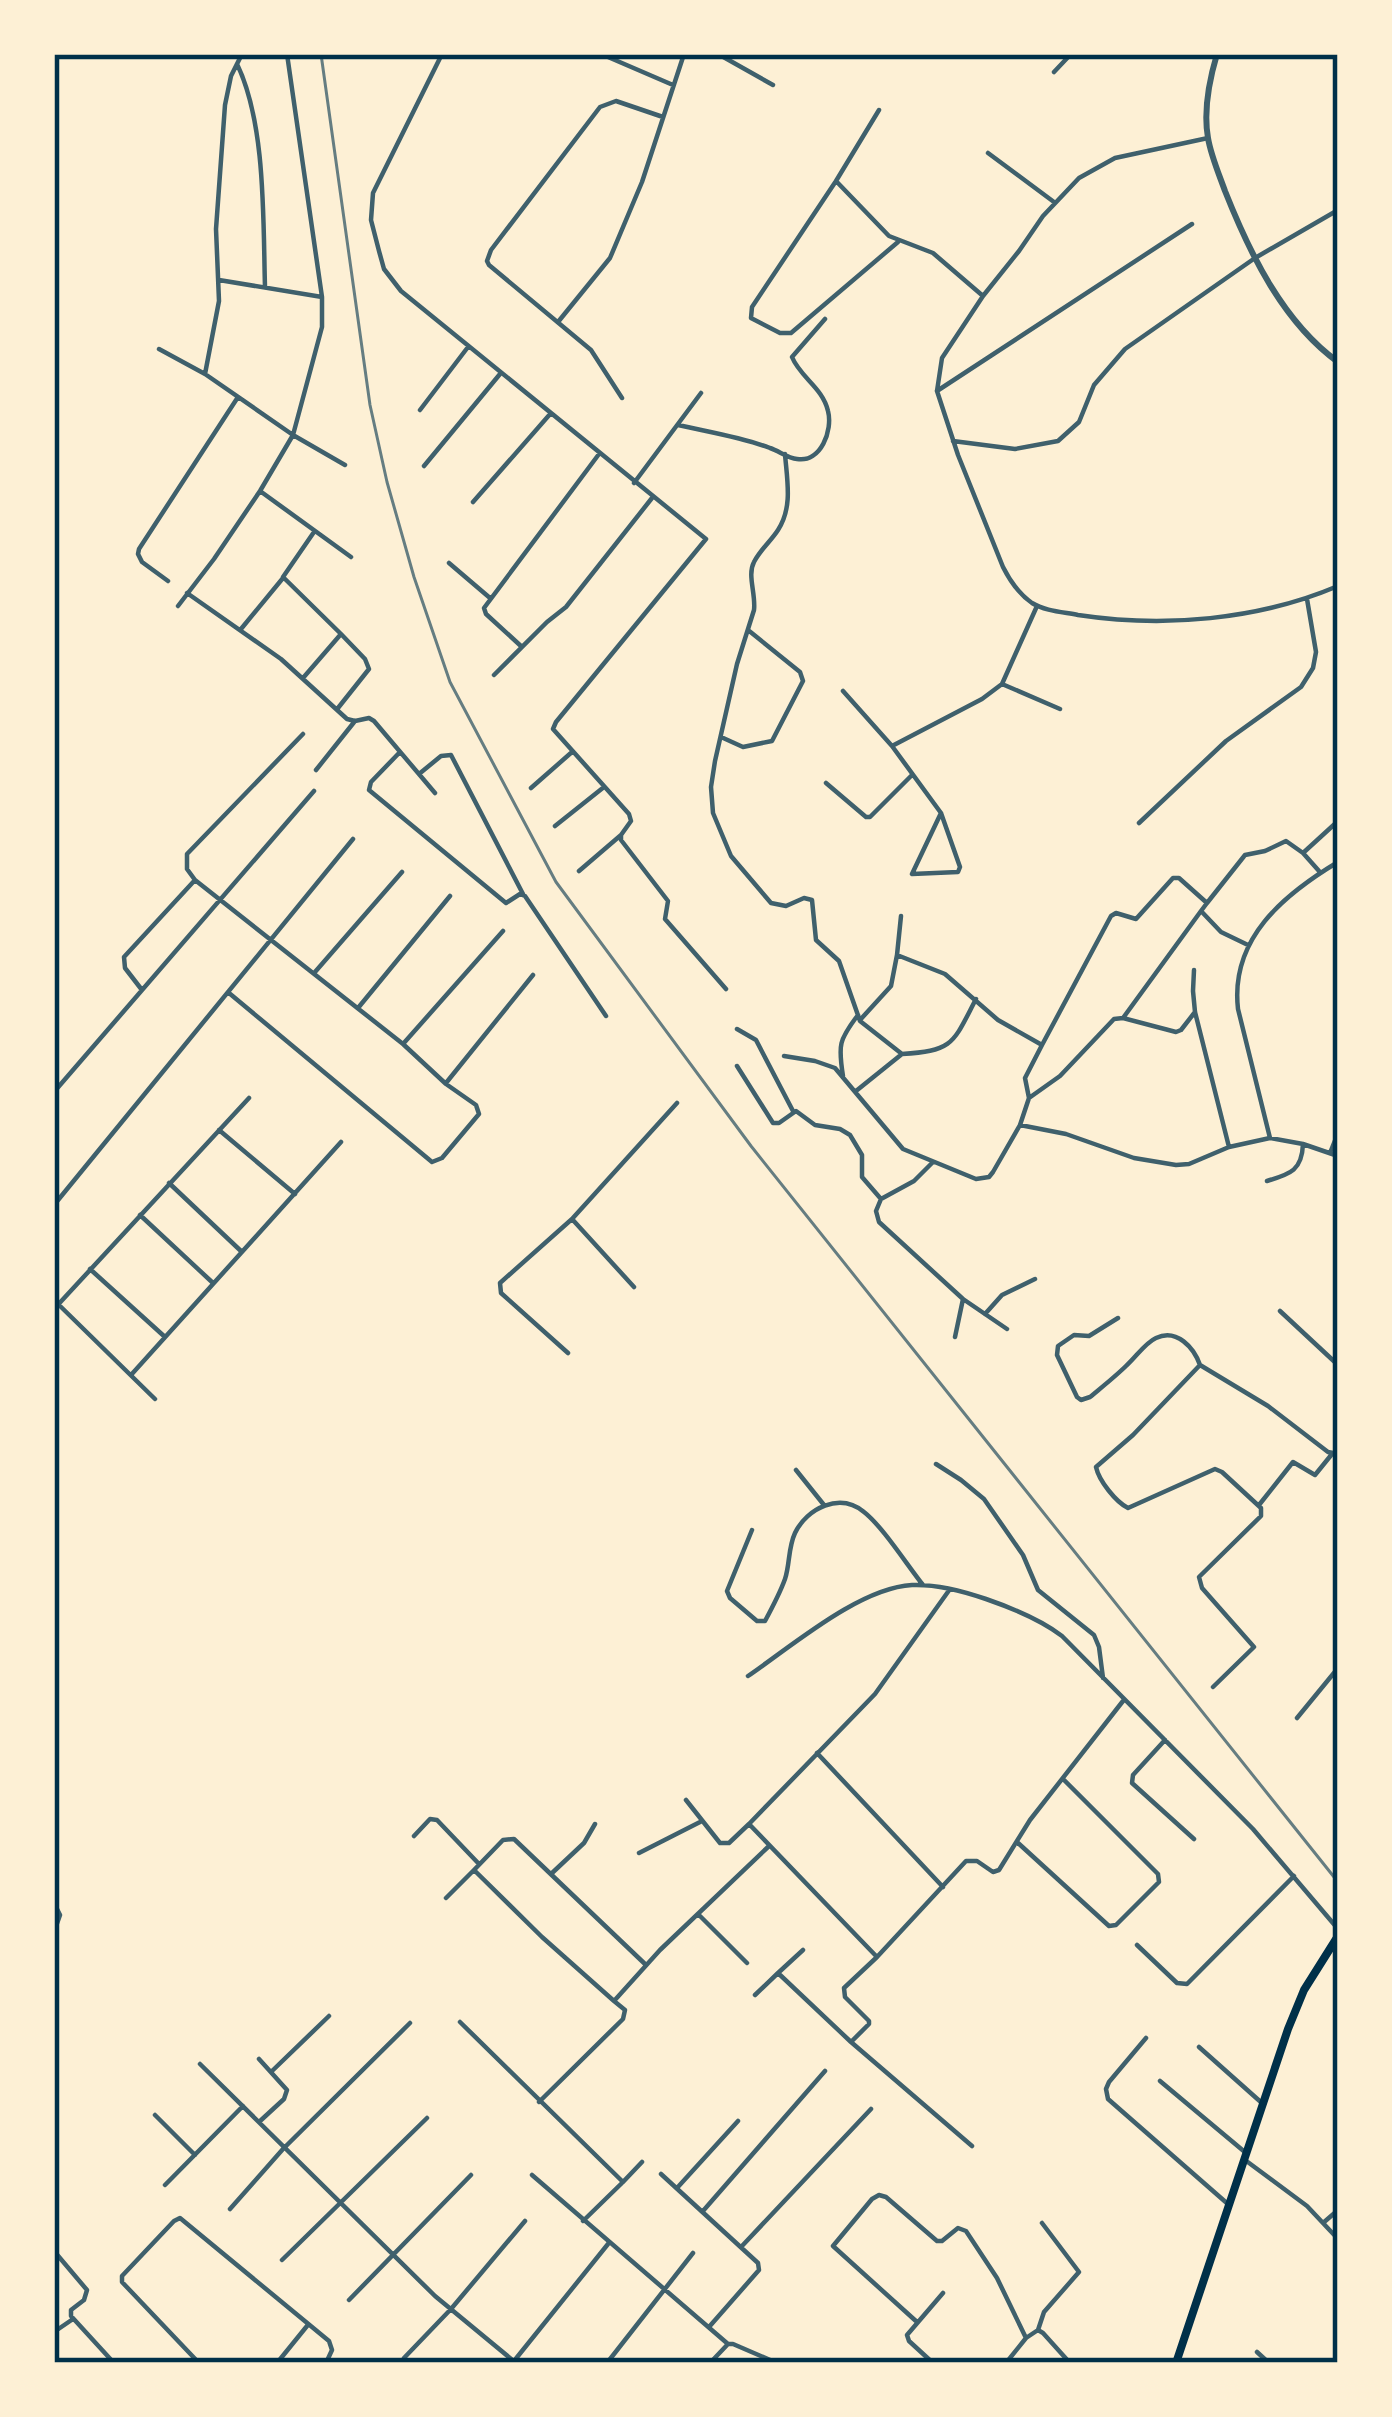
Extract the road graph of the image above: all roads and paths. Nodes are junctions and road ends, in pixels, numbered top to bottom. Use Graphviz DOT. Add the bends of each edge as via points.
graph roads {
  1 [pos="242,54"];
  2 [pos="287,54"];
  3 [pos="442,54"];
  4 [pos="601,54"];
  5 [pos="638,54"];
  6 [pos="684,54"];
  7 [pos="718,54"];
  8 [pos="1071,54"];
  9 [pos="1217,54"];
  10 [pos="1331,54"];
  11 [pos="1338,61"];
  12 [pos="237,64"];
  13 [pos="632,67"];
  14 [pos="1054,72"];
  15 [pos="674,85"];
  16 [pos="773,85"];
  17 [pos="879,110"];
  18 [pos="663,117"];
  19 [pos="1208,138"];
  20 [pos="988,153"];
  21 [pos="836,181"];
  22 [pos="1054,202"];
  23 [pos="1338,209"];
  24 [pos="1192,224"];
  25 [pos="898,242"];
  26 [pos="1255,258"];
  27 [pos="218,280"];
  28 [pos="265,287"];
  29 [pos="983,296"];
  30 [pos="322,297"];
  31 [pos="825,319"];
  32 [pos="557,322"];
  33 [pos="468,347"];
  34 [pos="159,349"];
  35 [pos="1338,362"];
  36 [pos="206,374"];
  37 [pos="500,374"];
  38 [pos="938,391"];
  39 [pos="701,393"];
  40 [pos="239,396"];
  41 [pos="622,398"];
  42 [pos="420,410"];
  43 [pos="551,413"];
  44 [pos="678,425"];
  45 [pos="293,435"];
  46 [pos="953,441"];
  47 [pos="599,454"];
  48 [pos="785,454"];
  49 [pos="345,465"];
  50 [pos="424,466"];
  51 [pos="634,483"];
  52 [pos="260,491"];
  53 [pos="652,498"];
  54 [pos="473,502"];
  55 [pos="314,532"];
  56 [pos="351,557"];
  57 [pos="449,563"];
  58 [pos="284,577"];
  59 [pos="168,581"];
  60 [pos="1338,586"];
  61 [pos="187,593"];
  62 [pos="490,598"];
  63 [pos="1307,599"];
  64 [pos="178,606"];
  65 [pos="1036,606"];
  66 [pos="241,629"];
  67 [pos="748,629"];
  68 [pos="341,634"];
  69 [pos="522,647"];
  70 [pos="494,675"];
  71 [pos="303,678"];
  72 [pos="1002,684"];
  73 [pos="843,691"];
  74 [pos="1060,709"];
  75 [pos="337,710"];
  76 [pos="355,722"];
  77 [pos="303,734"];
  78 [pos="721,737"];
  79 [pos="892,746"];
  80 [pos="400,752"];
  81 [pos="572,752"];
  82 [pos="316,770"];
  83 [pos="419,774"];
  84 [pos="912,775"];
  85 [pos="826,783"];
  86 [pos="604,787"];
  87 [pos="531,788"];
  88 [pos="314,791"];
  89 [pos="435,793"];
  90 [pos="941,813"];
  91 [pos="1338,820"];
  92 [pos="1138,823"];
  93 [pos="555,826"];
  94 [pos="622,835"];
  95 [pos="353,839"];
  96 [pos="1303,854"];
  97 [pos="1337,865"];
  98 [pos="578,871"];
  99 [pos="402,872"];
  100 [pos="1320,873"];
  101 [pos="195,880"];
  102 [pos="523,894"];
  103 [pos="450,896"];
  104 [pos="219,900"];
  105 [pos="1208,903"];
  106 [pos="1201,911"];
  107 [pos="901,916"];
  108 [pos="502,931"];
  109 [pos="269,940"];
  110 [pos="1248,945"];
  111 [pos="897,956"];
  112 [pos="1194,970"];
  113 [pos="315,973"];
  114 [pos="533,975"];
  115 [pos="726,989"];
  116 [pos="142,990"];
  117 [pos="229,993"];
  118 [pos="976,999"];
  119 [pos="358,1009"];
  120 [pos="1195,1012"];
  121 [pos="606,1016"];
  122 [pos="859,1018"];
  123 [pos="1123,1018"];
  124 [pos="737,1028"];
  125 [pos="403,1044"];
  126 [pos="1042,1046"];
  127 [pos="902,1054"];
  128 [pos="784,1056"];
  129 [pos="736,1066"];
  130 [pos="843,1076"];
  131 [pos="446,1084"];
  132 [pos="856,1091"];
  133 [pos="54,1092"];
  134 [pos="249,1098"];
  135 [pos="1029,1099"];
  136 [pos="677,1103"];
  137 [pos="794,1111"];
  138 [pos="1020,1125"];
  139 [pos="219,1130"];
  140 [pos="1338,1133"];
  141 [pos="1270,1138"];
  142 [pos="341,1142"];
  143 [pos="1304,1144"];
  144 [pos="1229,1148"];
  145 [pos="1330,1153"];
  146 [pos="1338,1156"];
  147 [pos="932,1163"];
  148 [pos="1267,1180"];
  149 [pos="169,1183"];
  150 [pos="295,1194"];
  151 [pos="880,1199"];
  152 [pos="54,1205"];
  153 [pos="140,1215"];
  154 [pos="572,1219"];
  155 [pos="242,1252"];
  156 [pos="90,1269"];
  157 [pos="1035,1280"];
  158 [pos="213,1283"];
  159 [pos="634,1287"];
  160 [pos="963,1299"];
  161 [pos="56,1307"];
  162 [pos="1280,1311"];
  163 [pos="985,1314"];
  164 [pos="1118,1318"];
  165 [pos="1007,1329"];
  166 [pos="165,1337"];
  167 [pos="955,1337"];
  168 [pos="568,1353"];
  169 [pos="1338,1364"];
  170 [pos="1200,1365"];
  171 [pos="131,1376"];
  172 [pos="155,1399"];
  173 [pos="1335,1454"];
  174 [pos="936,1464"];
  175 [pos="796,1470"];
  176 [pos="824,1505"];
  177 [pos="1259,1505"];
  178 [pos="752,1529"];
  179 [pos="923,1585"];
  180 [pos="950,1589"];
  181 [pos="1338,1668"];
  182 [pos="748,1676"];
  183 [pos="1102,1678"];
  184 [pos="1213,1687"];
  185 [pos="1124,1701"];
  186 [pos="1297,1718"];
  187 [pos="1165,1740"];
  188 [pos="817,1753"];
  189 [pos="1063,1779"];
  190 [pos="686,1800"];
  191 [pos="702,1821"];
  192 [pos="595,1824"];
  193 [pos="748,1824"];
  194 [pos="414,1836"];
  195 [pos="1194,1839"];
  196 [pos="1017,1841"];
  197 [pos="768,1846"];
  198 [pos="639,1853"];
  199 [pos="477,1867"];
  200 [pos="550,1874"];
  201 [pos="1294,1876"];
  202 [pos="943,1887"];
  203 [pos="446,1898"];
  204 [pos="54,1903"];
  205 [pos="698,1914"];
  206 [pos="54,1932"];
  207 [pos="1338,1932"];
  208 [pos="1137,1945"];
  209 [pos="1331,1945"];
  210 [pos="803,1950"];
  211 [pos="1338,1956"];
  212 [pos="877,1957"];
  213 [pos="645,1964"];
  214 [pos="747,1964"];
  215 [pos="778,1973"];
  216 [pos="755,1995"];
  217 [pos="614,2002"];
  218 [pos="329,2016"];
  219 [pos="460,2022"];
  220 [pos="410,2023"];
  221 [pos="1146,2038"];
  222 [pos="851,2042"];
  223 [pos="1198,2047"];
  224 [pos="259,2059"];
  225 [pos="200,2064"];
  226 [pos="826,2071"];
  227 [pos="272,2072"];
  228 [pos="1160,2081"];
  229 [pos="539,2102"];
  230 [pos="1263,2104"];
  231 [pos="243,2106"];
  232 [pos="871,2109"];
  233 [pos="155,2115"];
  234 [pos="427,2118"];
  235 [pos="738,2121"];
  236 [pos="259,2122"];
  237 [pos="972,2146"];
  238 [pos="284,2149"];
  239 [pos="195,2155"];
  240 [pos="1246,2156"];
  241 [pos="642,2162"];
  242 [pos="662,2174"];
  243 [pos="472,2175"];
  244 [pos="532,2175"];
  245 [pos="623,2182"];
  246 [pos="165,2185"];
  247 [pos="677,2188"];
  248 [pos="339,2204"];
  249 [pos="1229,2205"];
  250 [pos="230,2209"];
  251 [pos="1338,2210"];
  252 [pos="703,2211"];
  253 [pos="525,2221"];
  254 [pos="583,2221"];
  255 [pos="1042,2223"];
  256 [pos="1323,2223"];
  257 [pos="1338,2239"];
  258 [pos="608,2243"];
  259 [pos="742,2246"];
  260 [pos="693,2253"];
  261 [pos="392,2254"];
  262 [pos="55,2255"];
  263 [pos="282,2260"];
  264 [pos="664,2291"];
  265 [pos="943,2293"];
  266 [pos="349,2300"];
  267 [pos="451,2309"];
  268 [pos="73,2319"];
  269 [pos="917,2322"];
  270 [pos="309,2324"];
  271 [pos="709,2327"];
  272 [pos="1038,2330"];
  273 [pos="54,2332"];
  274 [pos="1027,2338"];
  275 [pos="728,2344"];
  276 [pos="1257,2352"];
  277 [pos="404,2358"];
  278 [pos="515,2362"];
  279 [pos="114,2363"];
  280 [pos="199,2363"];
  281 [pos="277,2363"];
  282 [pos="326,2363"];
  283 [pos="607,2363"];
  284 [pos="710,2363"];
  285 [pos="778,2363"];
  286 [pos="933,2363"];
  287 [pos="1006,2363"];
  288 [pos="1070,2363"];
  289 [pos="1176,2363"];
  290 [pos="1269,2363"];
  1 -- 12 [label="street"];
  2 -- 30 [label="street"];
  3 -- 33 [label="street" via="373,193 371,220 390,280"];
  4 -- 13 [label="street"];
  5 -- 13 [label="street"];
  6 -- 15 [label="street"];
  7 -- 16 [label="street"];
  8 -- 14 [label="street"];
  9 -- 19 [label="street"];
  10 -- 11 [label="street"];
  12 -- 27 [label="street" via="225,105"];
  12 -- 28 [label="street" via="252,105"];
  13 -- 15 [label="street"];
  15 -- 18 [label="street"];
  17 -- 21 [label="street"];
  18 -- 32 [label="street" via="610,258"];
  18 -- 32 [label="street" via="616,101 600,107 488,256 489,266"];
  19 -- 22 [label="street" via="1115,158"];
  19 -- 26 [label="street"];
  20 -- 22 [label="street"];
  21 -- 25 [label="street"];
  21 -- 25 [label="street" via="752,318 791,333"];
  22 -- 29 [label="street"];
  23 -- 26 [label="street"];
  24 -- 38 [label="street"];
  25 -- 29 [label="street" via="933,253"];
  26 -- 35 [label="street" via="1299,326"];
  26 -- 46 [label="street" via="1125,349 1058,441 1016,448"];
  27 -- 28 [label="street"];
  27 -- 36 [label="street"];
  28 -- 30 [label="street"];
  29 -- 38 [label="street" via="942,358"];
  30 -- 45 [label="street" via="322,327"];
  31 -- 48 [label="street" via="792,357 820,391 830,433 811,456"];
  32 -- 41 [label="street" via="591,350"];
  33 -- 37 [label="street"];
  33 -- 42 [label="street"];
  34 -- 36 [label="street"];
  36 -- 40 [label="street"];
  37 -- 43 [label="street"];
  37 -- 50 [label="street"];
  38 -- 46 [label="street"];
  39 -- 44 [label="street"];
  40 -- 45 [label="street"];
  40 -- 59 [label="street" via="139,549 142,562"];
  43 -- 47 [label="street"];
  43 -- 54 [label="street"];
  44 -- 48 [label="street"];
  44 -- 51 [label="street"];
  45 -- 49 [label="street"];
  45 -- 52 [label="street"];
  46 -- 65 [label="street" via="1003,567"];
  47 -- 51 [label="street"];
  47 -- 62 [label="street"];
  48 -- 67 [label="street" via="787,510 753,562"];
  51 -- 53 [label="street"];
  52 -- 55 [label="street"];
  52 -- 61 [label="street"];
  53 -- 69 [label="street" via="566,607"];
  53 -- 81 [label="street" via="706,539 556,722"];
  55 -- 56 [label="street"];
  55 -- 58 [label="street"];
  57 -- 62 [label="street"];
  58 -- 66 [label="street"];
  58 -- 68 [label="street"];
  60 -- 63 [label="street"];
  61 -- 64 [label="street"];
  61 -- 66 [label="street"];
  62 -- 69 [label="street" via="486,614"];
  63 -- 65 [label="street" via="1187,620"];
  63 -- 92 [label="street" via="1316,652 1301,687 1226,741"];
  65 -- 72 [label="street"];
  66 -- 71 [label="street"];
  67 -- 78 [label="street"];
  67 -- 78 [label="street" via="803,681 772,741 743,746"];
  68 -- 71 [label="street"];
  68 -- 75 [label="street" via="369,669"];
  69 -- 70 [label="street"];
  71 -- 75 [label="street"];
  72 -- 74 [label="street"];
  72 -- 79 [label="street"];
  73 -- 79 [label="street"];
  75 -- 76 [label="street"];
  76 -- 80 [label="street" via="374,721"];
  76 -- 82 [label="street"];
  77 -- 101 [label="street" via="190,850 187,869"];
  78 -- 122 [label="street" via="711,801 723,842 771,903 812,900 814,937 837,958"];
  79 -- 84 [label="street"];
  80 -- 83 [label="street"];
  80 -- 102 [label="street" via="369,790 506,903"];
  81 -- 86 [label="street"];
  81 -- 87 [label="street"];
  83 -- 89 [label="street"];
  83 -- 102 [label="street" via="451,754"];
  84 -- 85 [label="street" via="870,817"];
  84 -- 90 [label="street"];
  86 -- 93 [label="street"];
  86 -- 94 [label="street" via="631,818"];
  88 -- 104 [label="street"];
  90 -- 90 [label="street" via="960,871 912,874 912,871"];
  91 -- 96 [label="street"];
  94 -- 98 [label="street"];
  94 -- 115 [label="street" via="668,901 665,919"];
  95 -- 109 [label="street"];
  96 -- 100 [label="street"];
  96 -- 105 [label="street" via="1286,841 1245,855"];
  97 -- 100 [label="street"];
  99 -- 113 [label="street"];
  100 -- 110 [label="street" via="1274,908"];
  101 -- 104 [label="street"];
  101 -- 116 [label="street" via="124,957"];
  102 -- 121 [label="street"];
  103 -- 119 [label="street"];
  104 -- 109 [label="street"];
  104 -- 116 [label="street"];
  105 -- 106 [label="street"];
  105 -- 126 [label="street" via="1176,877 1136,919 1114,914"];
  106 -- 110 [label="street"];
  106 -- 123 [label="street"];
  107 -- 111 [label="street"];
  108 -- 125 [label="street"];
  109 -- 113 [label="street"];
  109 -- 117 [label="street"];
  110 -- 141 [label="street" via="1238,1010"];
  111 -- 118 [label="street" via="945,974"];
  111 -- 122 [label="street" via="891,986"];
  112 -- 120 [label="street"];
  113 -- 119 [label="street"];
  114 -- 131 [label="street"];
  116 -- 133 [label="street"];
  117 -- 131 [label="street" via="432,1162 479,1114"];
  117 -- 152 [label="street"];
  118 -- 126 [label="street"];
  118 -- 127 [label="street" via="946,1046"];
  119 -- 125 [label="street"];
  120 -- 123 [label="street" via="1176,1032"];
  120 -- 144 [label="street"];
  122 -- 127 [label="street"];
  122 -- 130 [label="street" via="840,1041"];
  123 -- 135 [label="street"];
  124 -- 137 [label="street" via="756,1040"];
  125 -- 131 [label="street"];
  126 -- 135 [label="street" via="1025,1078"];
  127 -- 132 [label="street"];
  128 -- 130 [label="street" via="826,1063"];
  129 -- 137 [label="street" via="773,1123"];
  130 -- 132 [label="street"];
  132 -- 147 [label="street" via="903,1149"];
  134 -- 139 [label="street"];
  135 -- 138 [label="street"];
  136 -- 154 [label="street"];
  137 -- 151 [label="street" via="850,1136 862,1155 862,1177"];
  138 -- 144 [label="street" via="1164,1164"];
  138 -- 147 [label="street" via="989,1177"];
  139 -- 149 [label="street"];
  139 -- 150 [label="street"];
  140 -- 145 [label="street"];
  141 -- 143 [label="street"];
  141 -- 144 [label="street"];
  142 -- 150 [label="street"];
  143 -- 145 [label="street"];
  143 -- 148 [label="street" via="1297,1169"];
  145 -- 146 [label="street"];
  147 -- 151 [label="street"];
  149 -- 153 [label="street"];
  149 -- 155 [label="street"];
  150 -- 155 [label="street"];
  151 -- 160 [label="street" via="878,1222"];
  153 -- 156 [label="street"];
  153 -- 158 [label="street"];
  154 -- 159 [label="street"];
  154 -- 168 [label="street" via="499,1289"];
  155 -- 158 [label="street"];
  156 -- 161 [label="street"];
  156 -- 166 [label="street"];
  157 -- 163 [label="street" via="1002,1295"];
  158 -- 166 [label="street"];
  160 -- 163 [label="street"];
  160 -- 167 [label="street"];
  161 -- 171 [label="street"];
  162 -- 169 [label="street"];
  163 -- 165 [label="street"];
  164 -- 170 [label="street" via="1058,1346 1081,1400 1162,1336 1188,1343"];
  166 -- 171 [label="street"];
  170 -- 173 [label="street"];
  170 -- 177 [label="street" via="1095,1471 1129,1508 1215,1469"];
  171 -- 172 [label="street"];
  173 -- 177 [label="street" via="1315,1475 1293,1462"];
  174 -- 183 [label="street" via="984,1499 1038,1590 1094,1635"];
  175 -- 176 [label="street"];
  176 -- 178 [label="street" via="798,1527 783,1583 761,1622 727,1591"];
  176 -- 179 [label="street" via="862,1510"];
  177 -- 184 [label="street" via="1261,1516 1199,1577 1254,1647"];
  179 -- 180 [label="street"];
  179 -- 182 [label="street" via="868,1597"];
  180 -- 183 [label="street" via="1052,1628"];
  180 -- 188 [label="street" via="884,1683"];
  181 -- 186 [label="street"];
  183 -- 185 [label="street"];
  185 -- 187 [label="street"];
  185 -- 189 [label="street"];
  187 -- 195 [label="street" via="1132,1783"];
  187 -- 201 [label="street"];
  188 -- 193 [label="street"];
  188 -- 202 [label="street"];
  189 -- 196 [label="street"];
  189 -- 196 [label="street" via="1159,1882 1109,1926"];
  190 -- 191 [label="street"];
  191 -- 193 [label="street" via="726,1844"];
  191 -- 198 [label="street"];
  192 -- 200 [label="street"];
  193 -- 197 [label="street"];
  194 -- 199 [label="street" via="437,1820"];
  196 -- 202 [label="street" via="997,1871 970,1860"];
  197 -- 205 [label="street"];
  197 -- 212 [label="street"];
  199 -- 200 [label="street" via="510,1837"];
  199 -- 203 [label="street"];
  199 -- 217 [label="street"];
  200 -- 213 [label="street"];
  201 -- 207 [label="street"];
  201 -- 208 [label="street" via="1187,1984"];
  202 -- 212 [label="street"];
  204 -- 206 [label="street"];
  205 -- 213 [label="street"];
  205 -- 214 [label="street"];
  207 -- 209 [label="main road"];
  209 -- 211 [label="street"];
  209 -- 230 [label="main road" via="1304,1990"];
  210 -- 215 [label="street"];
  212 -- 222 [label="street" via="844,1988 869,2024"];
  213 -- 217 [label="street"];
  215 -- 216 [label="street"];
  215 -- 222 [label="street"];
  217 -- 229 [label="street" via="623,2019"];
  218 -- 227 [label="street"];
  219 -- 229 [label="street"];
  220 -- 238 [label="street"];
  221 -- 249 [label="street" via="1109,2082 1108,2099"];
  222 -- 237 [label="street"];
  223 -- 230 [label="street"];
  224 -- 227 [label="street"];
  225 -- 231 [label="street"];
  226 -- 252 [label="street"];
  227 -- 236 [label="street" via="287,2095"];
  228 -- 240 [label="street"];
  229 -- 245 [label="street"];
  230 -- 240 [label="main road"];
  231 -- 236 [label="street"];
  231 -- 239 [label="street"];
  232 -- 259 [label="street"];
  233 -- 239 [label="street"];
  234 -- 248 [label="street"];
  235 -- 247 [label="street"];
  236 -- 238 [label="street"];
  238 -- 248 [label="street"];
  238 -- 250 [label="street"];
  239 -- 246 [label="street"];
  240 -- 249 [label="main road"];
  240 -- 256 [label="street"];
  241 -- 245 [label="street"];
  242 -- 247 [label="street"];
  243 -- 261 [label="street"];
  244 -- 254 [label="street"];
  245 -- 254 [label="street"];
  247 -- 252 [label="street"];
  248 -- 261 [label="street"];
  248 -- 263 [label="street"];
  249 -- 289 [label="main road"];
  251 -- 256 [label="street"];
  252 -- 259 [label="street"];
  253 -- 267 [label="street"];
  254 -- 258 [label="street"];
  255 -- 272 [label="street" via="1079,2274 1043,2312"];
  256 -- 257 [label="street"];
  258 -- 264 [label="street"];
  258 -- 278 [label="street"];
  259 -- 271 [label="street" via="759,2270"];
  260 -- 264 [label="street"];
  261 -- 266 [label="street"];
  261 -- 267 [label="street"];
  262 -- 268 [label="street" via="87,2291"];
  264 -- 271 [label="street"];
  264 -- 283 [label="street"];
  265 -- 269 [label="street"];
  267 -- 277 [label="street"];
  267 -- 278 [label="street"];
  268 -- 273 [label="street"];
  268 -- 279 [label="street"];
  269 -- 274 [label="street" via="832,2246 878,2195 937,2241 966,2230"];
  269 -- 286 [label="street" via="908,2338"];
  270 -- 280 [label="street" via="177,2219 122,2282"];
  270 -- 281 [label="street"];
  270 -- 282 [label="street" via="331,2344"];
  271 -- 275 [label="street"];
  272 -- 274 [label="street"];
  272 -- 288 [label="street"];
  274 -- 287 [label="street"];
  275 -- 284 [label="street"];
  275 -- 285 [label="street"];
  276 -- 290 [label="street"];
}
